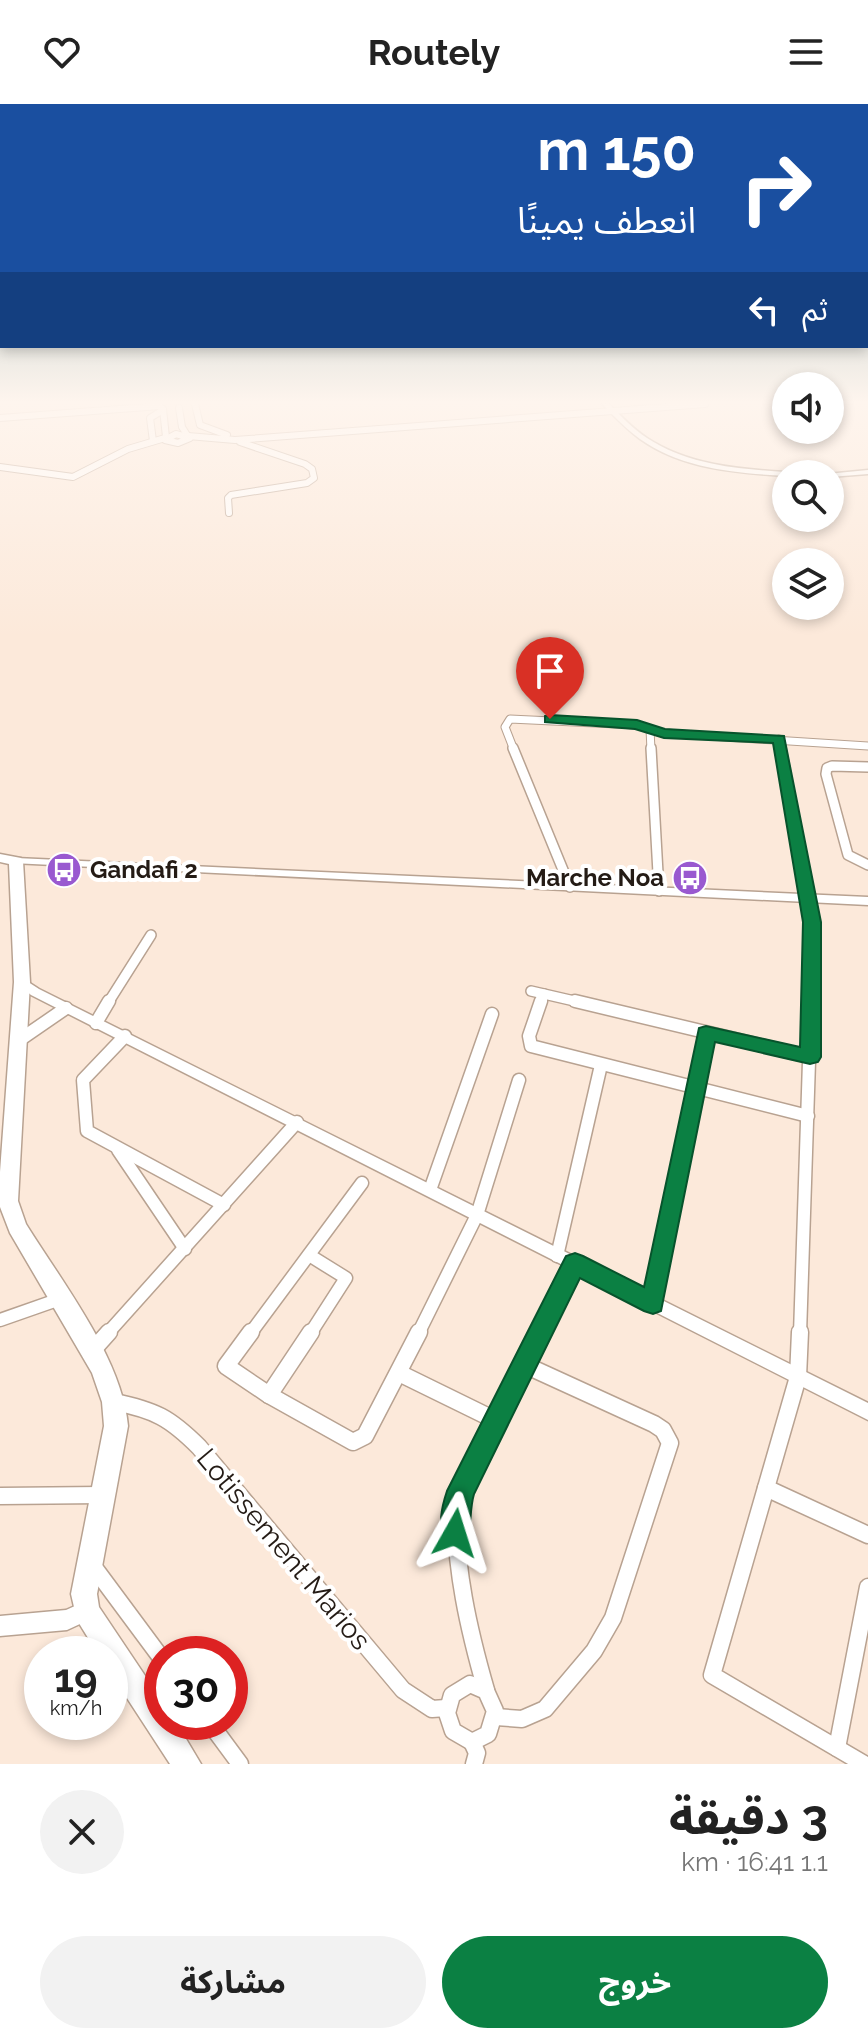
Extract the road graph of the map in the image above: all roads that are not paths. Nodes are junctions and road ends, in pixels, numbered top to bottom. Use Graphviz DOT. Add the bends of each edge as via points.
graph roads {
  1 [pos="309,481"];
  2 [pos="229,513"];
  3 [pos="650,729"];
  4 [pos="779,739"];
  5 [pos="868,746"];
  6 [pos="868,767"];
  7 [pos="5,861"];
  8 [pos="868,865"];
  9 [pos="570,887"];
  10 [pos="659,891"];
  11 [pos="809,898"];
  12 [pos="868,901"];
  13 [pos="151,935"];
  14 [pos="22,982"];
  15 [pos="531,991"];
  16 [pos="544,994"];
  17 [pos="66,1008"];
  18 [pos="492,1014"];
  19 [pos="96,1023"];
  20 [pos="706,1033"];
  21 [pos="125,1036"];
  22 [pos="18,1041"];
  23 [pos="810,1057"];
  24 [pos="601,1065"];
  25 [pos="519,1080"];
  26 [pos="8,1088"];
  27 [pos="696,1089"];
  28 [pos="808,1116"];
  29 [pos="297,1122"];
  30 [pos="117,1148"];
  31 [pos="362,1183"];
  32 [pos="430,1190"];
  33 [pos="4,1200"];
  34 [pos="224,1205"];
  35 [pos="477,1215"];
  36 [pos="185,1249"];
  37 [pos="309,1255"];
  38 [pos="557,1256"];
  39 [pos="575,1264"];
  40 [pos="60,1299"];
  41 [pos="653,1303"];
  42 [pos="0,1320"];
  43 [pos="92,1351"];
  44 [pos="525,1365"];
  45 [pos="399,1373"];
  46 [pos="798,1377"];
  47 [pos="269,1395"];
  48 [pos="114,1402"];
  49 [pos="868,1412"];
  50 [pos="497,1421"];
  51 [pos="766,1488"];
  52 [pos="102,1495"];
  53 [pos="0,1496"];
  54 [pos="868,1535"];
  55 [pos="90,1562"];
  56 [pos="868,1587"];
  57 [pos="86,1611"];
  58 [pos="0,1626"];
  59 [pos="145,1636"];
  60 [pos="486,1690"];
  61 [pos="446,1708"];
  62 [pos="496,1717"];
  63 [pos="222,1740"];
  64 [pos="472,1742"];
  65 [pos="837,1748"];
  66 [pos="187,1764"];
  67 [pos="240,1764"];
  68 [pos="474,1764"];
  69 [pos="864,1764"];
  1 -- 2 [label="street" via="231,495"];
  3 -- 4 [label="street"];
  3 -- 9 [label="street" via="518,718 504,723"];
  3 -- 10 [label="street"];
  4 -- 5 [label="street"];
  4 -- 11 [label="street"];
  6 -- 8 [label="street" via="832,766 826,774 848,855"];
  7 -- 9 [label="street"];
  7 -- 14 [label="main road"];
  9 -- 10 [label="street"];
  10 -- 11 [label="street"];
  11 -- 12 [label="street"];
  11 -- 23 [label="street"];
  13 -- 19 [label="street"];
  14 -- 17 [label="street"];
  14 -- 22 [label="main road"];
  15 -- 16 [label="street"];
  16 -- 20 [label="street"];
  16 -- 24 [label="street" via="528,1044"];
  17 -- 19 [label="street"];
  17 -- 22 [label="street"];
  18 -- 32 [label="street"];
  19 -- 21 [label="street"];
  20 -- 23 [label="street"];
  20 -- 27 [label="street"];
  21 -- 29 [label="street"];
  21 -- 30 [label="street" via="83,1080 87,1131"];
  22 -- 26 [label="main road"];
  23 -- 28 [label="street"];
  24 -- 27 [label="street"];
  24 -- 38 [label="street"];
  25 -- 35 [label="street"];
  26 -- 33 [label="main road"];
  27 -- 28 [label="street"];
  27 -- 41 [label="street"];
  28 -- 46 [label="street"];
  29 -- 32 [label="street"];
  29 -- 34 [label="street"];
  30 -- 34 [label="street"];
  30 -- 36 [label="street"];
  31 -- 37 [label="street"];
  32 -- 35 [label="street"];
  33 -- 40 [label="main road"];
  34 -- 36 [label="street"];
  35 -- 38 [label="street"];
  35 -- 45 [label="street"];
  36 -- 43 [label="street"];
  37 -- 47 [label="street" via="346,1278"];
  37 -- 47 [label="street" via="227,1364 228,1370"];
  38 -- 39 [label="street"];
  39 -- 41 [label="street"];
  39 -- 44 [label="street"];
  40 -- 42 [label="street"];
  40 -- 43 [label="main road"];
  41 -- 46 [label="street"];
  43 -- 48 [label="main road"];
  44 -- 50 [label="street"];
  44 -- 62 [label="street" via="654,1424 670,1443 605,1635 545,1709 514,1721"];
  45 -- 47 [label="street" via="357,1442"];
  45 -- 50 [label="street"];
  46 -- 49 [label="street"];
  46 -- 51 [label="street"];
  48 -- 52 [label="main road" via="116,1426"];
  48 -- 61 [label="street, Lotissement Marios" via="159,1410 169,1417 403,1690 432,1709"];
  50 -- 60 [label="street" via="455,1512 473,1646"];
  51 -- 54 [label="street"];
  51 -- 65 [label="street" via="712,1675"];
  52 -- 53 [label="street"];
  52 -- 55 [label="main road"];
  55 -- 57 [label="main road"];
  55 -- 59 [label="street"];
  56 -- 65 [label="street"];
  57 -- 58 [label="street" via="67,1620"];
  57 -- 66 [label="main road"];
  60 -- 61 [label="street" via="462,1686"];
  60 -- 62 [label="street"];
  61 -- 64 [label="street" via="450,1727"];
  62 -- 64 [label="street" via="488,1734"];
  63 -- 67 [label="street"];
  64 -- 68 [label="street"];
  65 -- 69 [label="street"];
}
